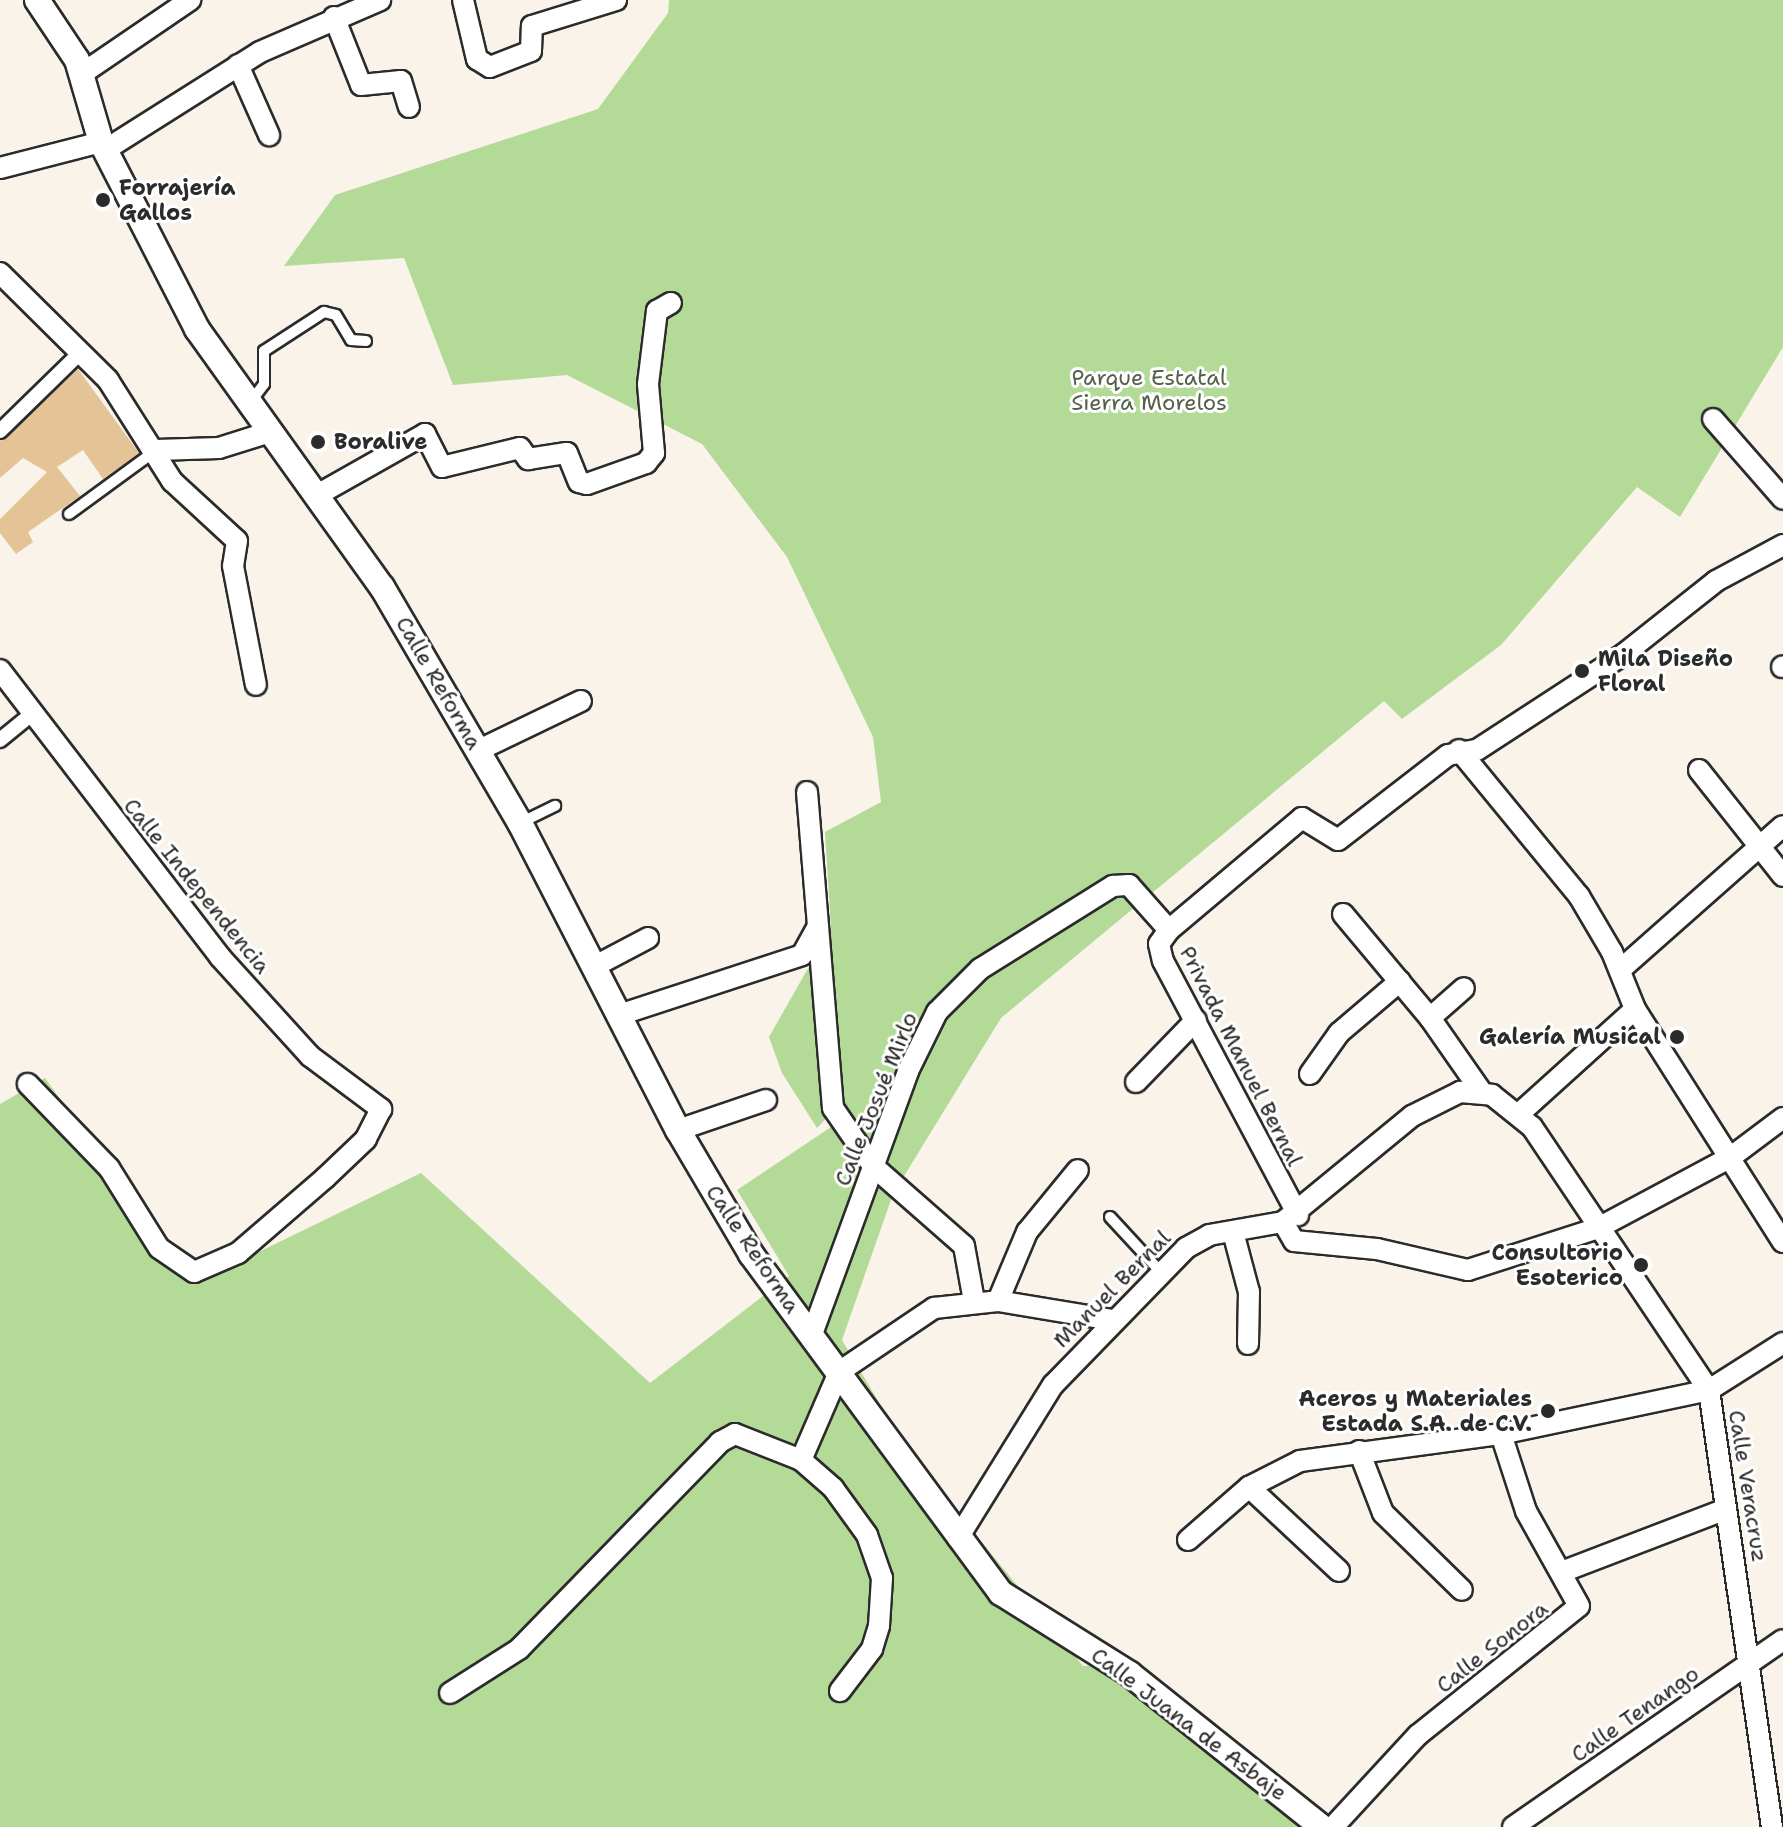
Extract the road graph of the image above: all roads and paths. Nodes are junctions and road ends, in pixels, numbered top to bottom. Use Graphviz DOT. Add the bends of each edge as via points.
graph roads {
  1 [pos="37,0"];
  2 [pos="190,0"];
  3 [pos="380,0"];
  4 [pos="463,0"];
  5 [pos="616,0"];
  6 [pos="334,17"];
  7 [pos="238,65"];
  8 [pos="83,73"];
  9 [pos="409,107"];
  10 [pos="269,135"];
  11 [pos="103,146"];
  12 [pos="0,168"];
  13 [pos="0,273"];
  14 [pos="671,303"];
  15 [pos="366,341"];
  16 [pos="80,353"];
  17 [pos="248,406"];
  18 [pos="1713,419"];
  19 [pos="0,431"];
  20 [pos="270,432"];
  21 [pos="163,448"];
  22 [pos="319,494"];
  23 [pos="1783,499"];
  24 [pos="69,514"];
  25 [pos="1783,545"];
  26 [pos="0,670"];
  27 [pos="256,685"];
  28 [pos="581,701"];
  29 [pos="33,713"];
  30 [pos="0,740"];
  31 [pos="479,750"];
  32 [pos="1459,750"];
  33 [pos="1699,770"];
  34 [pos="807,792"];
  35 [pos="555,806"];
  36 [pos="520,823"];
  37 [pos="1783,826"];
  38 [pos="1761,848"];
  39 [pos="1783,876"];
  40 [pos="1129,885"];
  41 [pos="1343,914"];
  42 [pos="822,923"];
  43 [pos="1169,930"];
  44 [pos="648,938"];
  45 [pos="595,966"];
  46 [pos="1620,970"];
  47 [pos="1400,981"];
  48 [pos="1464,988"];
  49 [pos="1635,1009"];
  50 [pos="622,1014"];
  51 [pos="1430,1018"];
  52 [pos="1196,1020"];
  53 [pos="1310,1074"];
  54 [pos="1136,1082"];
  55 [pos="28,1084"];
  56 [pos="1481,1091"];
  57 [pos="766,1100"];
  58 [pos="1520,1113"];
  59 [pos="1783,1118"];
  60 [pos="678,1130"];
  61 [pos="1731,1157"];
  62 [pos="873,1166"];
  63 [pos="1078,1170"];
  64 [pos="1110,1217"];
  65 [pos="1290,1218"];
  66 [pos="1598,1228"];
  67 [pos="1233,1232"];
  68 [pos="1783,1242"];
  69 [pos="1161,1272"];
  70 [pos="974,1301"];
  71 [pos="998,1301"];
  72 [pos="1111,1320"];
  73 [pos="812,1334"];
  74 [pos="1783,1343"];
  75 [pos="1248,1344"];
  76 [pos="839,1372"];
  77 [pos="1709,1390"];
  78 [pos="1501,1434"];
  79 [pos="1359,1451"];
  80 [pos="801,1460"];
  81 [pos="1249,1487"];
  82 [pos="1726,1509"];
  83 [pos="958,1538"];
  84 [pos="1188,1540"];
  85 [pos="1339,1571"];
  86 [pos="1564,1571"];
  87 [pos="1462,1590"];
  88 [pos="1783,1640"];
  89 [pos="1751,1663"];
  90 [pos="840,1691"];
  91 [pos="450,1693"];
  92 [pos="1322,1827"];
  93 [pos="1333,1827"];
  94 [pos="1513,1827"];
  95 [pos="1772,1827"];
  1 -- 8 [label="street, Calle Reforma"];
  2 -- 8 [label="street"];
  3 -- 6 [label="street"];
  4 -- 5 [label="street" via="477,59 490,67 531,51 532,26"];
  6 -- 7 [label="street"];
  6 -- 9 [label="street" via="361,85 401,81"];
  7 -- 10 [label="street"];
  7 -- 11 [label="street"];
  8 -- 11 [label="street, Calle Reforma"];
  11 -- 12 [label="street"];
  11 -- 17 [label="street, Calle Reforma" via="197,329"];
  13 -- 16 [label="street"];
  14 -- 22 [label="street" via="657,311 648,384 653,457 583,484 567,453 528,459 520,448 442,467 422,434"];
  15 -- 17 [label="lane" via="351,340 336,315 324,312 264,351 264,384"];
  16 -- 19 [label="street"];
  16 -- 21 [label="street"];
  17 -- 20 [label="street, Calle Reforma"];
  18 -- 23 [label="street"];
  20 -- 21 [label="street" via="219,448"];
  20 -- 22 [label="street, Calle Reforma"];
  21 -- 24 [label="lane"];
  21 -- 27 [label="street" via="172,481 237,541 234,572"];
  22 -- 31 [label="street, Calle Reforma"];
  25 -- 32 [label="street" via="1716,581 1624,654 1477,750"];
  26 -- 29 [label="street, Calle Independencia"];
  28 -- 31 [label="street"];
  29 -- 30 [label="street"];
  29 -- 55 [label="street, Calle Independencia" via="220,957 310,1056 381,1109 366,1139 325,1178 238,1253 194,1272 159,1248 109,1168"];
  31 -- 36 [label="street, Calle Reforma"];
  32 -- 43 [label="street" via="1338,840 1302,818"];
  32 -- 46 [label="street" via="1579,896"];
  33 -- 38 [label="street"];
  34 -- 42 [label="street"];
  35 -- 36 [label="lane"];
  36 -- 45 [label="street, Calle Reforma"];
  37 -- 38 [label="street"];
  38 -- 39 [label="street"];
  38 -- 46 [label="street"];
  40 -- 43 [label="street, Privada Manuel Bernal"];
  40 -- 62 [label="street, Calle Josué Mirlo" via="1113,886 1069,910 952,995 923,1036"];
  41 -- 47 [label="street"];
  42 -- 50 [label="street" via="802,955"];
  42 -- 62 [label="street" via="828,1084 841,1126"];
  43 -- 52 [label="street, Privada Manuel Bernal" via="1159,952"];
  44 -- 45 [label="street"];
  45 -- 50 [label="street, Calle Reforma"];
  46 -- 49 [label="street"];
  47 -- 51 [label="street"];
  47 -- 53 [label="street" via="1339,1033"];
  48 -- 51 [label="street"];
  49 -- 58 [label="street"];
  49 -- 61 [label="street"];
  50 -- 60 [label="street, Calle Reforma"];
  51 -- 56 [label="street"];
  52 -- 54 [label="street"];
  52 -- 65 [label="street, Privada Manuel Bernal"];
  56 -- 58 [label="street"];
  56 -- 65 [label="street" via="1437,1101 1389,1131"];
  57 -- 60 [label="street"];
  58 -- 66 [label="street"];
  59 -- 61 [label="street"];
  60 -- 73 [label="street, Calle Reforma" via="751,1254"];
  61 -- 66 [label="street"];
  61 -- 68 [label="street"];
  62 -- 70 [label="street" via="964,1246"];
  62 -- 73 [label="street, Calle Josué Mirlo"];
  63 -- 71 [label="street" via="1027,1232"];
  64 -- 69 [label="lane"];
  65 -- 66 [label="street" via="1294,1241 1377,1249 1452,1270 1514,1258"];
  65 -- 67 [label="street, Manuel Bernal"];
  66 -- 77 [label="street"];
  67 -- 69 [label="street, Manuel Bernal" via="1197,1241"];
  67 -- 75 [label="street" via="1249,1292"];
  69 -- 72 [label="street, Manuel Bernal"];
  70 -- 71 [label="street"];
  70 -- 76 [label="street" via="925,1313"];
  71 -- 72 [label="street"];
  72 -- 83 [label="street, Manuel Bernal" via="1053,1385"];
  73 -- 76 [label="street, Calle Reforma"];
  74 -- 77 [label="street"];
  76 -- 80 [label="street"];
  76 -- 83 [label="street, Calle Juana de Asbaje"];
  77 -- 78 [label="street"];
  77 -- 82 [label="street, Calle Veracruz"];
  78 -- 79 [label="street"];
  78 -- 86 [label="street, Calle Sonora" via="1526,1511"];
  79 -- 81 [label="street" via="1300,1461"];
  79 -- 87 [label="street" via="1383,1513"];
  80 -- 90 [label="street" via="833,1488 867,1535 882,1578 872,1649"];
  80 -- 91 [label="street" via="744,1436 727,1437 533,1637"];
  81 -- 84 [label="street"];
  81 -- 85 [label="street"];
  82 -- 86 [label="street"];
  82 -- 89 [label="street, Calle Veracruz"];
  83 -- 92 [label="street, Calle Juana de Asbaje" via="1011,1603 1130,1674"];
  86 -- 93 [label="street, Calle Sonora" via="1579,1601 1577,1611 1418,1735"];
  88 -- 89 [label="street, Calle Tenango"];
  89 -- 94 [label="street, Calle Tenango"];
  89 -- 95 [label="street, Calle Veracruz"];
}
